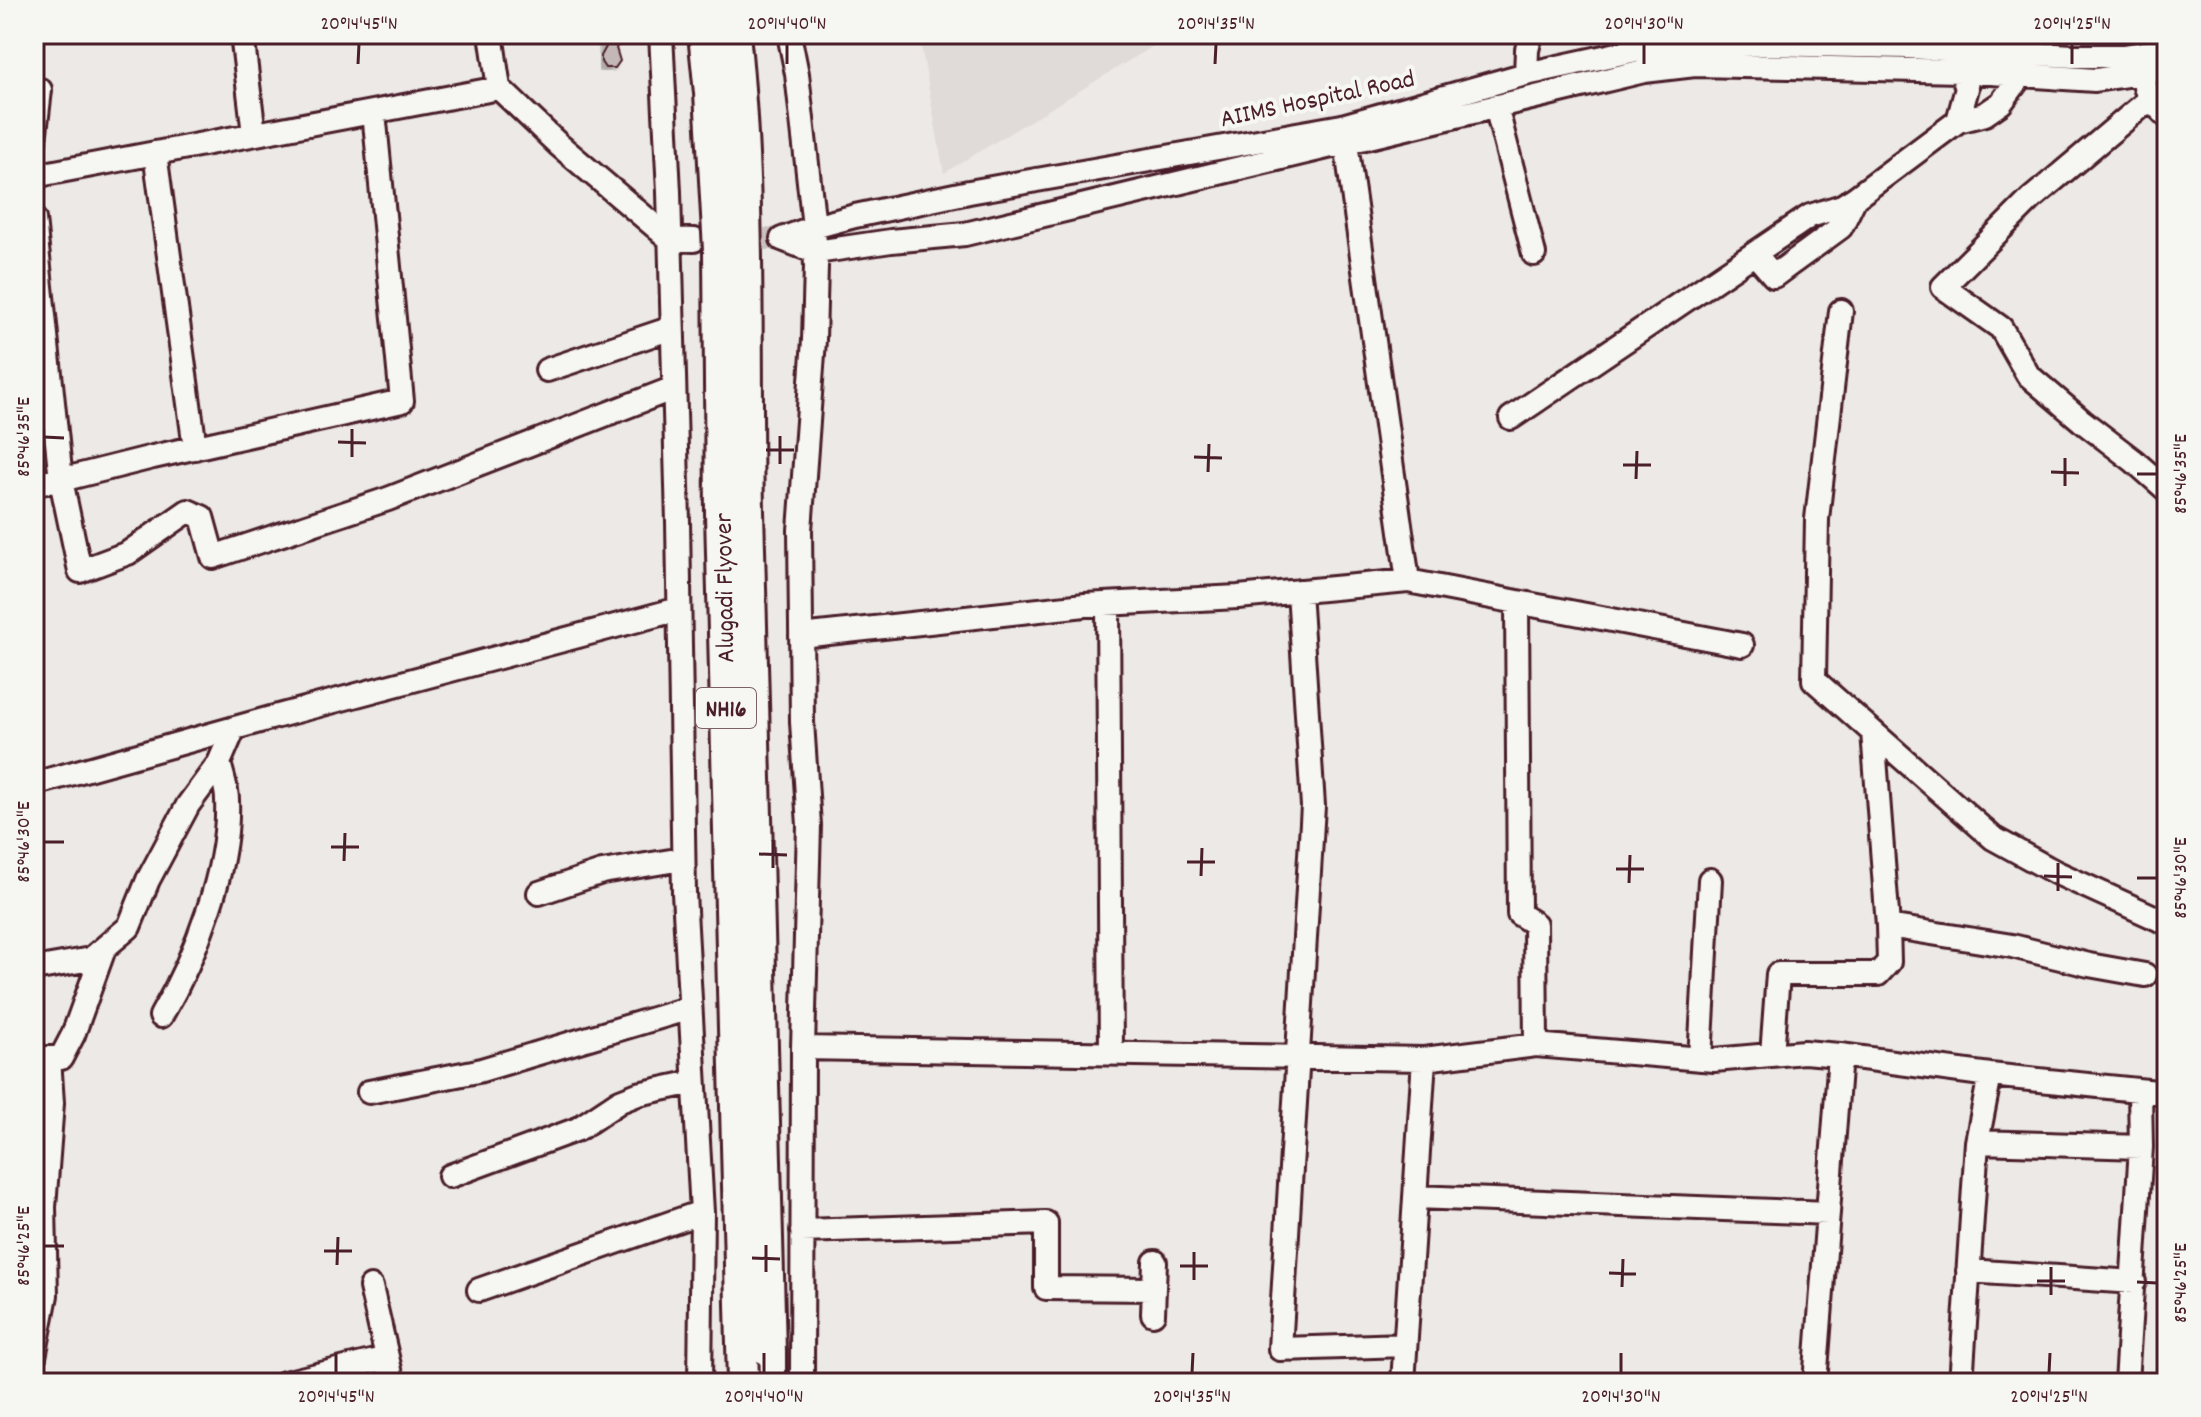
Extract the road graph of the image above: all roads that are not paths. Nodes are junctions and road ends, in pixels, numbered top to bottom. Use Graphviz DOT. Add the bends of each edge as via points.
graph roads {
  1 [pos="242,34"];
  2 [pos="491,34"];
  3 [pos="661,34"];
  4 [pos="704,34"];
  5 [pos="734,34"];
  6 [pos="789,34"];
  7 [pos="1531,34"];
  8 [pos="2167,49"];
  9 [pos="2132,64"];
  10 [pos="2167,69"];
  11 [pos="1961,71"];
  12 [pos="1526,74"];
  13 [pos="2021,76"];
  14 [pos="1495,83"];
  15 [pos="499,88"];
  16 [pos="34,90"];
  17 [pos="2150,99"];
  18 [pos="1498,106"];
  19 [pos="374,112"];
  20 [pos="2167,116"];
  21 [pos="1958,121"];
  22 [pos="254,134"];
  23 [pos="34,141"];
  24 [pos="1346,143"];
  25 [pos="155,153"];
  26 [pos="34,176"];
  27 [pos="34,219"];
  28 [pos="814,227"];
  29 [pos="670,239"];
  30 [pos="694,240"];
  31 [pos="816,252"];
  32 [pos="1534,254"];
  33 [pos="37,282"];
  34 [pos="1841,311"];
  35 [pos="672,328"];
  36 [pos="547,370"];
  37 [pos="674,388"];
  38 [pos="43,389"];
  39 [pos="1511,418"];
  40 [pos="195,448"];
  41 [pos="61,480"];
  42 [pos="34,484"];
  43 [pos="2167,490"];
  44 [pos="1408,581"];
  45 [pos="1299,591"];
  46 [pos="1517,602"];
  47 [pos="1108,604"];
  48 [pos="679,609"];
  49 [pos="801,636"];
  50 [pos="1742,645"];
  51 [pos="234,728"];
  52 [pos="1873,732"];
  53 [pos="219,763"];
  54 [pos="34,784"];
  55 [pos="683,859"];
  56 [pos="1710,880"];
  57 [pos="539,893"];
  58 [pos="2167,923"];
  59 [pos="1888,926"];
  60 [pos="104,949"];
  61 [pos="34,969"];
  62 [pos="2145,975"];
  63 [pos="690,1008"];
  64 [pos="161,1016"];
  65 [pos="1536,1045"];
  66 [pos="803,1048"];
  67 [pos="1111,1053"];
  68 [pos="1772,1055"];
  69 [pos="1840,1055"];
  70 [pos="1297,1057"];
  71 [pos="42,1058"];
  72 [pos="1424,1059"];
  73 [pos="1700,1059"];
  74 [pos="1990,1075"];
  75 [pos="694,1082"];
  76 [pos="2140,1091"];
  77 [pos="369,1092"];
  78 [pos="2167,1093"];
  79 [pos="1977,1142"];
  80 [pos="2141,1147"];
  81 [pos="450,1176"];
  82 [pos="1415,1197"];
  83 [pos="39,1206"];
  84 [pos="702,1212"];
  85 [pos="1828,1213"];
  86 [pos="802,1231"];
  87 [pos="1155,1262"];
  88 [pos="1968,1271"];
  89 [pos="2134,1282"];
  90 [pos="371,1287"];
  91 [pos="1154,1289"];
  92 [pos="479,1290"];
  93 [pos="1153,1314"];
  94 [pos="1405,1345"];
  95 [pos="34,1357"];
  96 [pos="387,1358"];
  97 [pos="284,1383"];
  98 [pos="393,1383"];
  99 [pos="700,1383"];
  100 [pos="743,1383"];
  101 [pos="770,1383"];
  102 [pos="802,1383"];
  103 [pos="1403,1383"];
  104 [pos="1815,1383"];
  105 [pos="1961,1383"];
  106 [pos="2126,1383"];
  1 -- 22 [label="street"];
  2 -- 15 [label="street"];
  3 -- 29 [label="street"];
  4 -- 100 [label="highway, Alugadi Flyover / NH16, bridge" via="719,250"];
  5 -- 101 [label="highway, Alugadi Flyover / NH16, bridge" via="747,263 748,508"];
  6 -- 28 [label="street"];
  7 -- 12 [label="street"];
  8 -- 9 [label="street, AIIMS Hospital Road"];
  9 -- 10 [label="street, AIIMS Hospital Road"];
  9 -- 12 [label="street, AIIMS Hospital Road" via="1908,47 1690,44"];
  9 -- 13 [label="street, AIIMS Hospital Road" via="2095,80"];
  9 -- 17 [label="street"];
  11 -- 13 [label="street, AIIMS Hospital Road"];
  11 -- 18 [label="street, AIIMS Hospital Road" via="1695,65 1644,71"];
  11 -- 21 [label="street" via="1967,88"];
  12 -- 14 [label="street, AIIMS Hospital Road"];
  13 -- 21 [label="street" via="2001,103"];
  14 -- 18 [label="street"];
  14 -- 28 [label="street, AIIMS Hospital Road" via="1342,126 969,192"];
  15 -- 19 [label="street"];
  15 -- 29 [label="street"];
  16 -- 23 [label="street" via="40,90"];
  17 -- 20 [label="street"];
  17 -- 43 [label="street" via="2031,199 1943,287 2001,328 2028,375"];
  18 -- 24 [label="street, AIIMS Hospital Road"];
  18 -- 32 [label="street"];
  19 -- 22 [label="street"];
  19 -- 40 [label="street" via="402,401"];
  21 -- 39 [label="street" via="1855,198 1810,216"];
  22 -- 25 [label="street"];
  24 -- 31 [label="street, AIIMS Hospital Road" via="965,234"];
  24 -- 44 [label="street"];
  25 -- 26 [label="street"];
  25 -- 40 [label="street"];
  27 -- 33 [label="street"];
  28 -- 31 [label="street"];
  28 -- 31 [label="street, AIIMS Hospital Road" via="782,239"];
  29 -- 30 [label="street"];
  29 -- 35 [label="street"];
  31 -- 49 [label="street" via="800,530"];
  33 -- 38 [label="street"];
  34 -- 52 [label="street" via="1817,519 1814,680"];
  35 -- 36 [label="street"];
  35 -- 37 [label="street"];
  37 -- 41 [label="street" via="388,499 213,557 202,517 188,511 128,553 80,571"];
  37 -- 48 [label="street"];
  38 -- 41 [label="street"];
  40 -- 41 [label="street"];
  41 -- 42 [label="street"];
  44 -- 45 [label="street"];
  44 -- 46 [label="street"];
  45 -- 47 [label="street"];
  45 -- 70 [label="street" via="1313,806"];
  46 -- 50 [label="street"];
  46 -- 65 [label="street" via="1519,914 1535,924"];
  47 -- 49 [label="street"];
  47 -- 67 [label="street"];
  48 -- 51 [label="street"];
  48 -- 55 [label="street"];
  49 -- 66 [label="street" via="809,825"];
  51 -- 53 [label="street"];
  51 -- 54 [label="street"];
  52 -- 58 [label="street" via="1993,838"];
  52 -- 59 [label="street"];
  53 -- 60 [label="street" via="188,805 129,927"];
  53 -- 64 [label="street" via="227,798 224,851 201,931"];
  55 -- 57 [label="street" via="602,872"];
  55 -- 63 [label="street"];
  56 -- 73 [label="street"];
  59 -- 62 [label="street"];
  59 -- 68 [label="street" via="1889,962 1878,974 1778,974"];
  60 -- 61 [label="street" via="91,959"];
  60 -- 71 [label="street" via="61,1058"];
  63 -- 75 [label="street"];
  63 -- 77 [label="street" via="478,1071"];
  65 -- 72 [label="street"];
  65 -- 73 [label="street"];
  66 -- 67 [label="street"];
  66 -- 86 [label="street"];
  67 -- 70 [label="street"];
  68 -- 69 [label="street"];
  68 -- 73 [label="street"];
  69 -- 74 [label="street"];
  69 -- 85 [label="street"];
  70 -- 72 [label="street"];
  70 -- 94 [label="street" via="1280,1349"];
  71 -- 83 [label="street" via="52,1103"];
  72 -- 82 [label="street"];
  74 -- 76 [label="street"];
  74 -- 79 [label="street"];
  75 -- 81 [label="street" via="638,1094 578,1129"];
  75 -- 84 [label="street"];
  76 -- 78 [label="street"];
  76 -- 80 [label="street"];
  79 -- 80 [label="street"];
  79 -- 88 [label="street"];
  80 -- 89 [label="street"];
  82 -- 85 [label="street"];
  82 -- 94 [label="street"];
  83 -- 95 [label="street" via="46,1295"];
  84 -- 92 [label="street"];
  84 -- 99 [label="street"];
  85 -- 104 [label="street"];
  86 -- 91 [label="street" via="1046,1223 1046,1288"];
  86 -- 102 [label="street"];
  87 -- 91 [label="street"];
  88 -- 89 [label="street"];
  88 -- 105 [label="street"];
  89 -- 106 [label="street"];
  90 -- 96 [label="street"];
  91 -- 93 [label="street"];
  94 -- 103 [label="street"];
  96 -- 97 [label="street"];
  96 -- 98 [label="street"];
}
